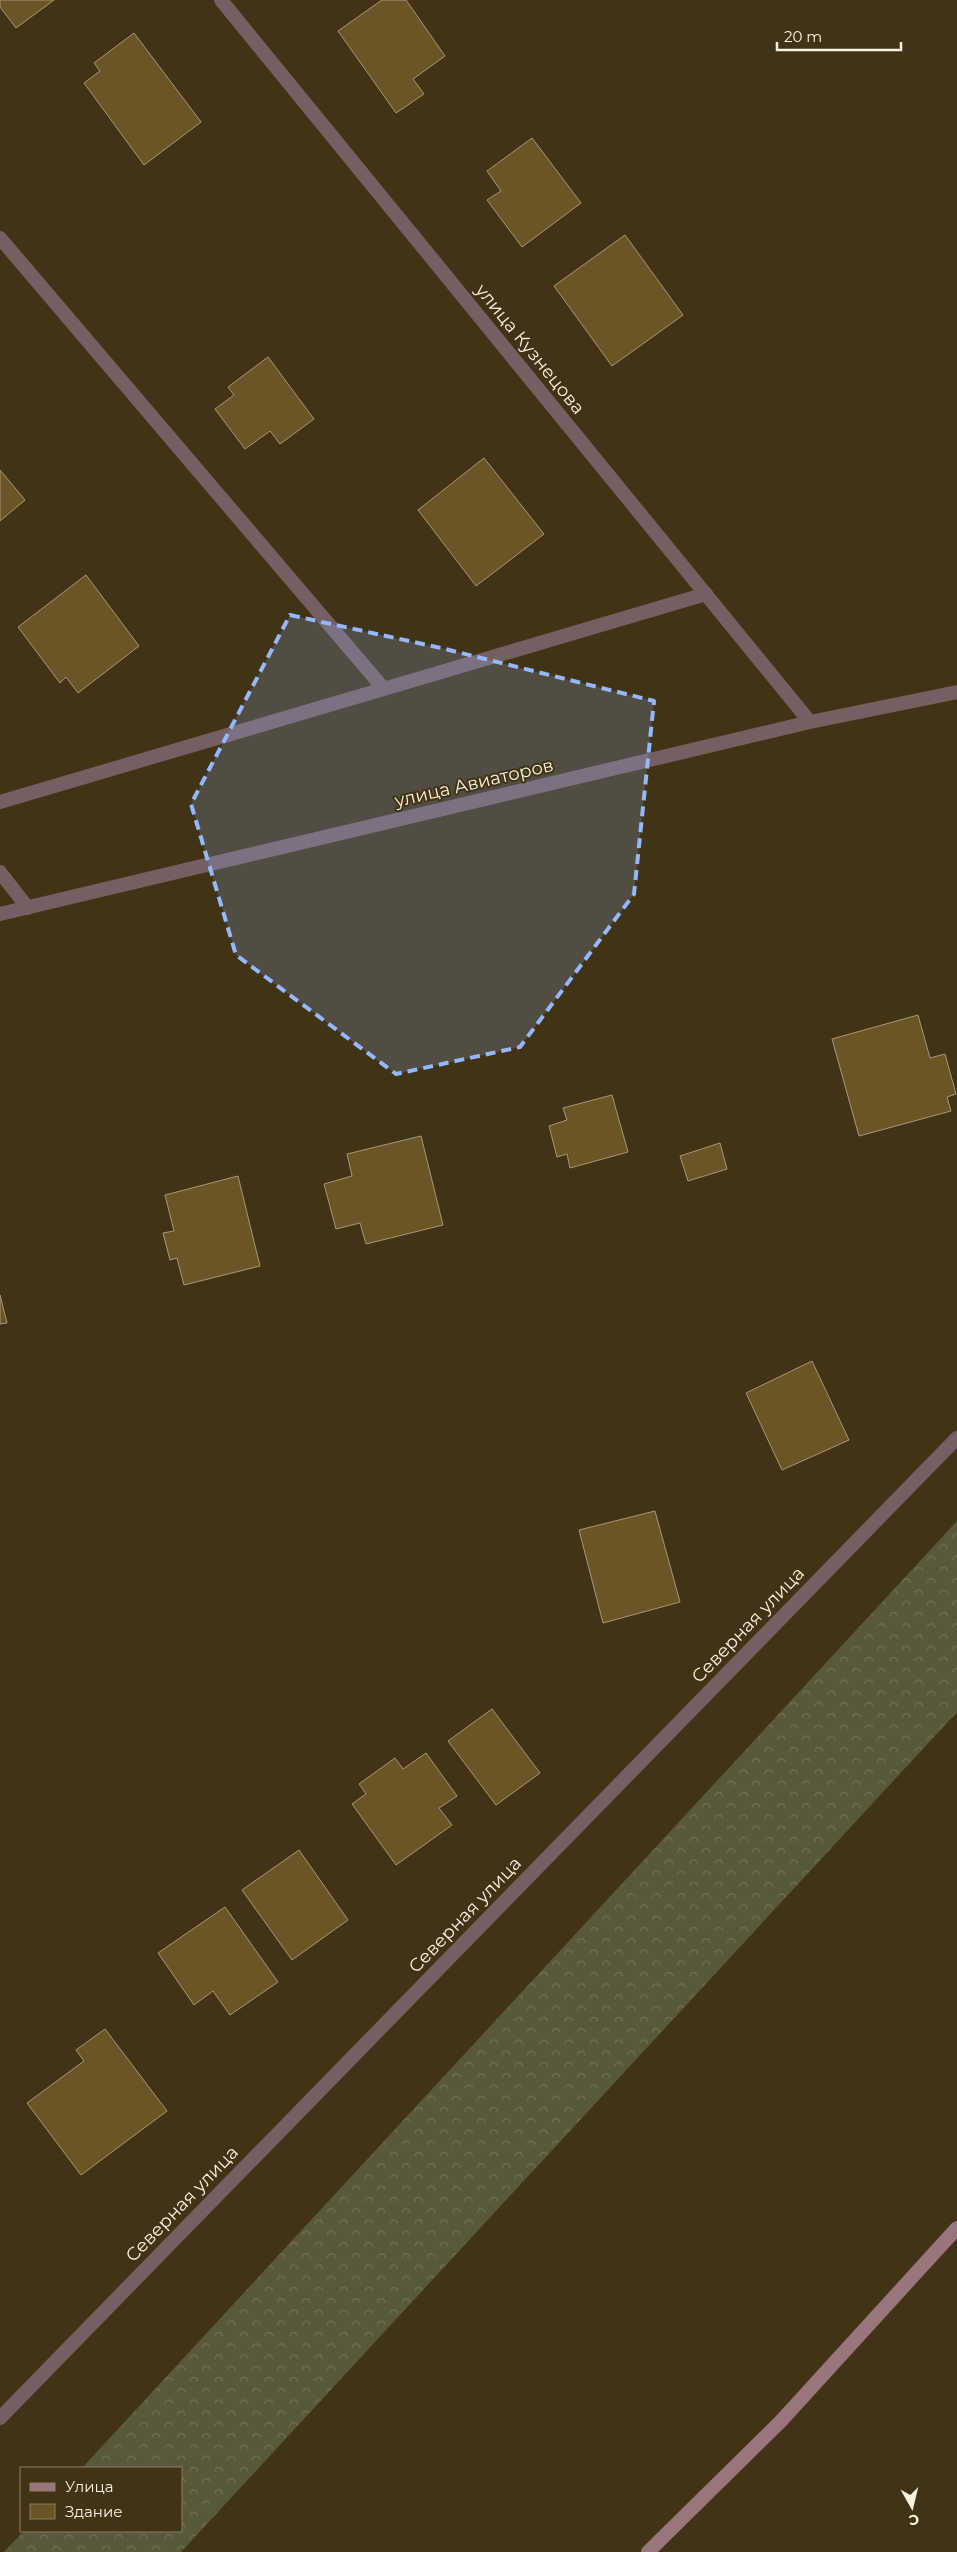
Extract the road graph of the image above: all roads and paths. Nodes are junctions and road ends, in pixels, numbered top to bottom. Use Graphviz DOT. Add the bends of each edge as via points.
graph roads {
  1 [pos="222,0"];
  2 [pos="0,238"];
  3 [pos="706,594"];
  4 [pos="384,689"];
  5 [pos="957,692"];
  6 [pos="810,722"];
  7 [pos="0,802"];
  8 [pos="0,872"];
  9 [pos="28,908"];
  10 [pos="0,914"];
  11 [pos="957,1438"];
  12 [pos="957,2228"];
  13 [pos="0,2418"];
  14 [pos="648,2552"];
  1 -- 3 [label="street, улица Кузнецова"];
  2 -- 4 [label="street"];
  3 -- 4 [label="street"];
  3 -- 6 [label="street, улица Кузнецова"];
  4 -- 7 [label="street"];
  5 -- 6 [label="street, улица Авиаторов"];
  6 -- 9 [label="street, улица Авиаторов"];
  8 -- 9 [label="street"];
  9 -- 10 [label="street, улица Авиаторов"];
  11 -- 13 [label="street, Северная улица"];
  12 -- 14 [label="main road" via="782,2420"];
}
